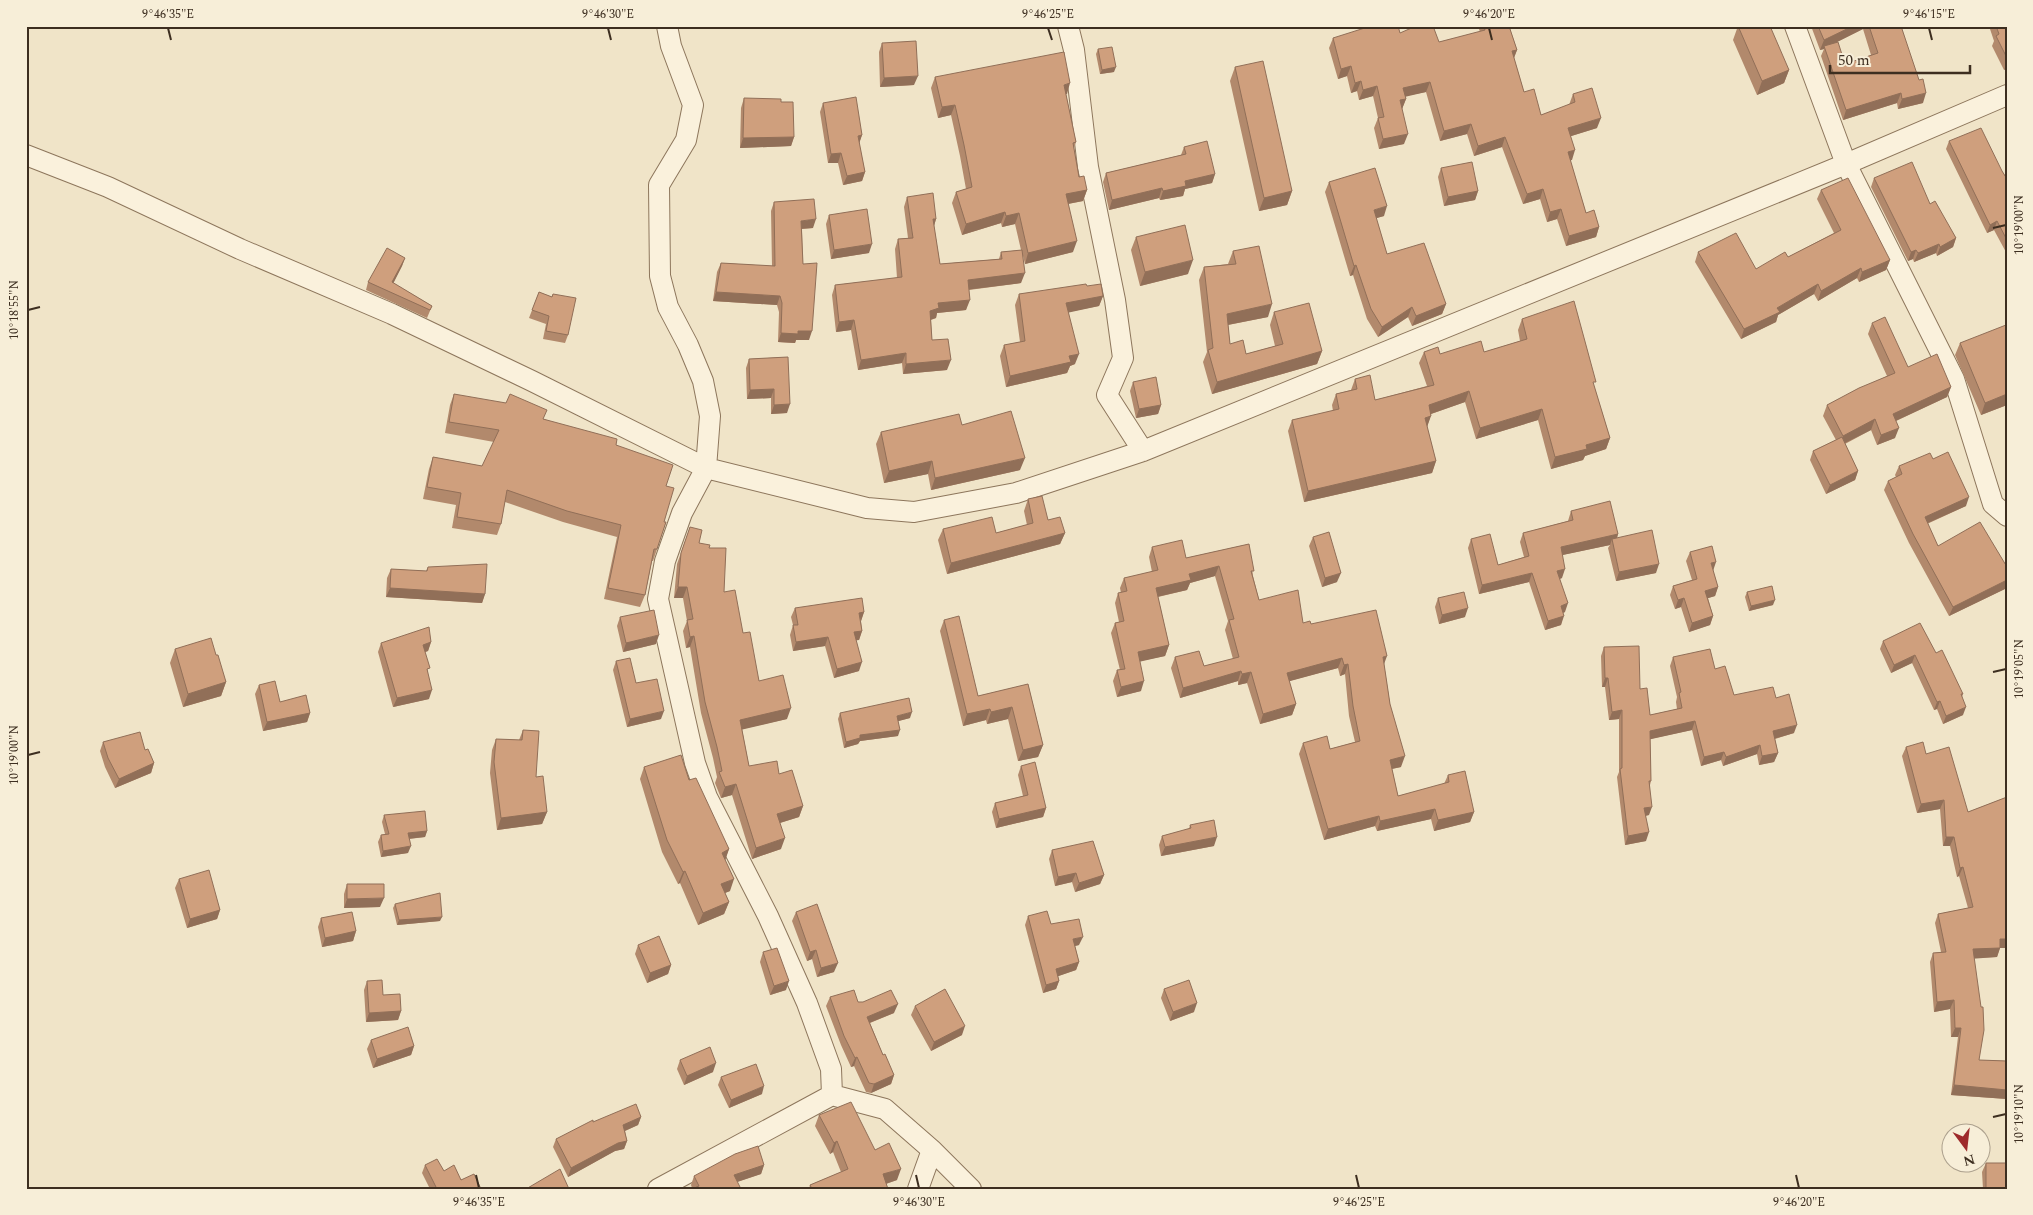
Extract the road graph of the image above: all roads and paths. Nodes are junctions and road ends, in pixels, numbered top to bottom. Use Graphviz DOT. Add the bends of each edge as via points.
graph roads {
  1 [pos="667,26"];
  2 [pos="1068,26"];
  3 [pos="1795,26"];
  4 [pos="2007,95"];
  5 [pos="26,154"];
  6 [pos="1846,164"];
  7 [pos="1143,451"];
  8 [pos="706,468"];
  9 [pos="2007,516"];
  10 [pos="832,1096"];
  11 [pos="932,1150"];
  12 [pos="658,1189"];
  13 [pos="918,1189"];
  14 [pos="971,1189"];
  1 -- 8 [label="street" via="693,105 686,140 659,185 660,276 668,307 703,381 710,416"];
  2 -- 7 [label="street" via="1074,50 1088,167 1115,300 1123,358 1107,396"];
  3 -- 6 [label="street"];
  4 -- 6 [label="street"];
  5 -- 8 [label="street" via="108,187 240,249 392,314"];
  6 -- 7 [label="street"];
  6 -- 9 [label="street" via="1954,379 1992,504"];
  7 -- 8 [label="street" via="1016,493 914,512 867,508"];
  8 -- 10 [label="street" via="682,513 665,561 658,599 695,763 807,1003 830,1069"];
  10 -- 11 [label="street" via="885,1109"];
  10 -- 12 [label="street"];
  11 -- 13 [label="street"];
  11 -- 14 [label="street"];
}
